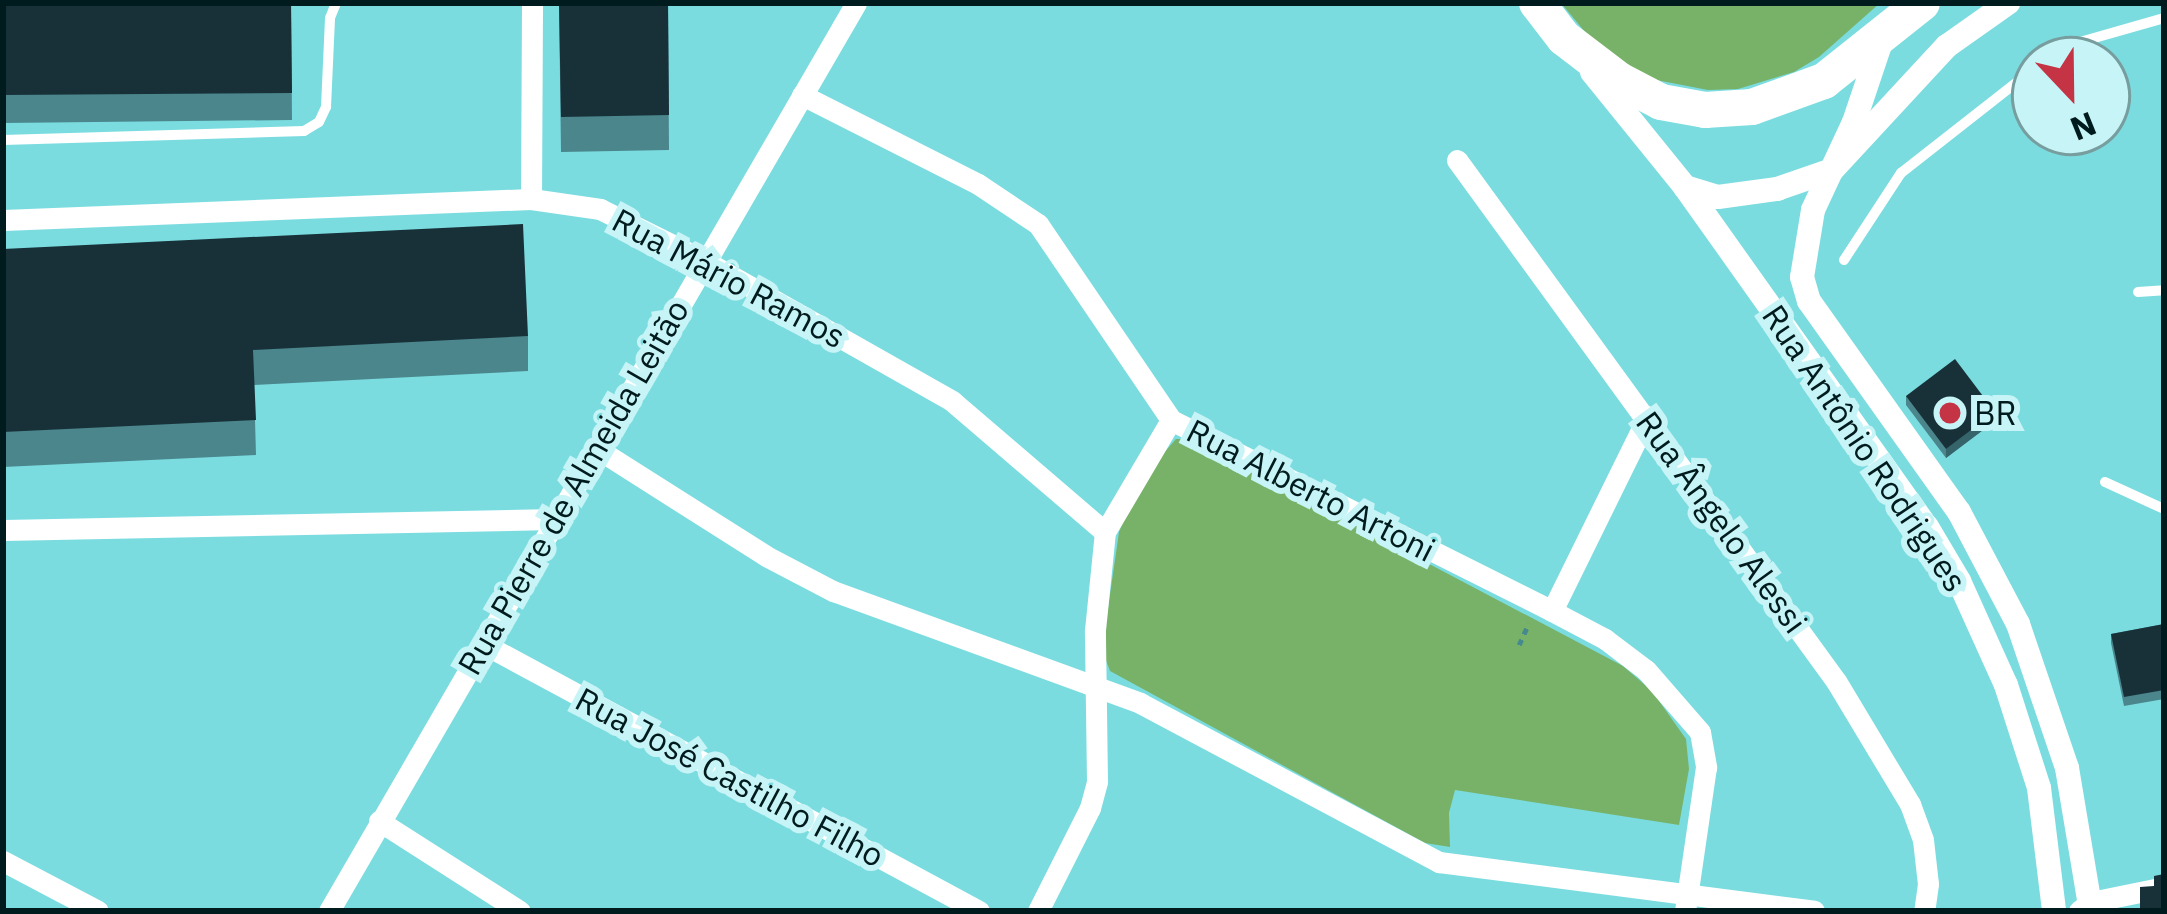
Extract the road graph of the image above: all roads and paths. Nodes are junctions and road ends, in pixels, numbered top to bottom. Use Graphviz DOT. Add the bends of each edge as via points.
graph roads {
  1 [pos="333,3"];
  2 [pos="532,3"];
  3 [pos="856,3"];
  4 [pos="1537,3"];
  5 [pos="1922,3"];
  6 [pos="2008,3"];
  7 [pos="2164,18"];
  8 [pos="2103,36"];
  9 [pos="1564,38"];
  10 [pos="1882,39"];
  11 [pos="2011,87"];
  12 [pos="802,95"];
  13 [pos="3,140"];
  14 [pos="1457,160"];
  15 [pos="1832,170"];
  16 [pos="1685,187"];
  17 [pos="531,199"];
  18 [pos="3,220"];
  19 [pos="1844,260"];
  20 [pos="705,261"];
  21 [pos="2164,290"];
  22 [pos="2138,292"];
  23 [pos="1648,416"];
  24 [pos="1171,420"];
  25 [pos="596,448"];
  26 [pos="2105,482"];
  27 [pos="2164,509"];
  28 [pos="554,519"];
  29 [pos="3,530"];
  30 [pos="1105,532"];
  31 [pos="1552,611"];
  32 [pos="482,643"];
  33 [pos="1096,686"];
  34 [pos="379,821"];
  35 [pos="3,861"];
  36 [pos="2164,887"];
  37 [pos="1686,901"];
  38 [pos="2087,908"];
  39 [pos="98,911"];
  40 [pos="329,911"];
  41 [pos="520,911"];
  42 [pos="979,911"];
  43 [pos="1038,911"];
  44 [pos="1814,911"];
  45 [pos="1924,911"];
  46 [pos="2054,911"];
  1 -- 13 [label="lane" via="326,107 304,131"];
  2 -- 17 [label="street"];
  3 -- 12 [label="street, Rua Pierre de Almeida Leitão"];
  4 -- 9 [label="highway"];
  5 -- 10 [label="highway"];
  6 -- 15 [label="street" via="1947,46"];
  7 -- 8 [label="lane"];
  9 -- 10 [label="highway" via="1661,102 1705,110 1786,98"];
  9 -- 16 [label="street, Rua Antônio Rodrigues"];
  10 -- 15 [label="street, Rua Antônio Rodrigues"];
  11 -- 19 [label="lane" via="1901,172"];
  12 -- 20 [label="street, Rua Pierre de Almeida Leitão"];
  12 -- 24 [label="street" via="978,184 1038,224"];
  14 -- 23 [label="street, Rua Ângelo Alessi"];
  15 -- 16 [label="street" via="1718,197"];
  15 -- 38 [label="street, Rua Antônio Rodrigues" via="1805,250 1809,301 1959,512 2018,624 2067,768"];
  16 -- 46 [label="street, Rua Antônio Rodrigues" via="1959,581 2006,685 2039,788"];
  17 -- 18 [label="street, Rua Mário Ramos"];
  17 -- 20 [label="street, Rua Mário Ramos" via="600,209"];
  20 -- 25 [label="street, Rua Pierre de Almeida Leitão"];
  20 -- 30 [label="street, Rua Mário Ramos" via="952,401"];
  21 -- 22 [label="lane"];
  23 -- 31 [label="street"];
  23 -- 45 [label="street, Rua Ângelo Alessi" via="1837,681 1910,804 1923,840"];
  24 -- 30 [label="street, Rua Alberto Artoni"];
  24 -- 31 [label="street, Rua Alberto Artoni"];
  25 -- 28 [label="street, Rua Pierre de Almeida Leitão"];
  25 -- 33 [label="street" via="833,590"];
  26 -- 27 [label="lane"];
  28 -- 29 [label="street"];
  28 -- 32 [label="street, Rua Pierre de Almeida Leitão"];
  30 -- 33 [label="street, Rua Alberto Artoni"];
  31 -- 37 [label="street, Rua Alberto Artoni" via="1646,670 1700,733 1706,767"];
  32 -- 34 [label="street, Rua Pierre de Almeida Leitão"];
  32 -- 42 [label="street, Rua José Castilho Filho"];
  33 -- 37 [label="street" via="1439,862"];
  33 -- 43 [label="street, Rua Alberto Artoni" via="1097,781"];
  34 -- 40 [label="street, Rua Pierre de Almeida Leitão"];
  34 -- 41 [label="street"];
  35 -- 39 [label="street"];
  36 -- 38 [label="street"];
  37 -- 44 [label="street"];
}
